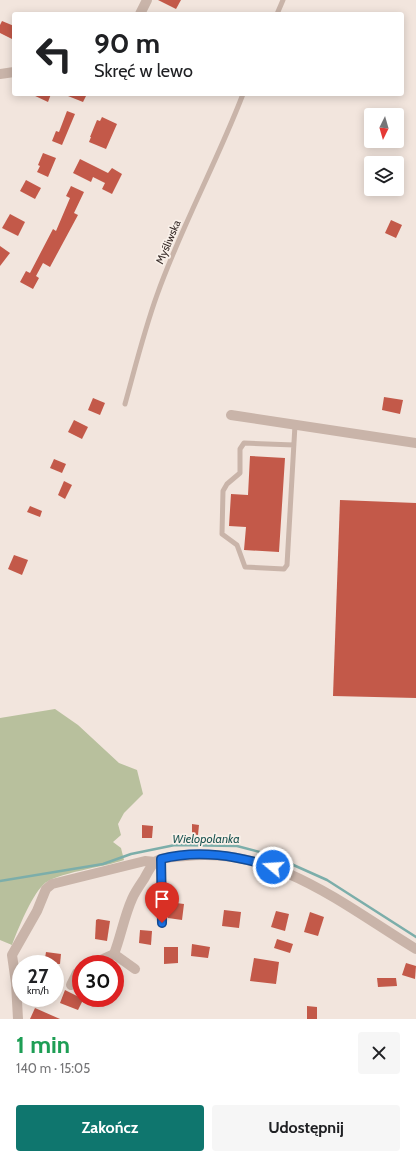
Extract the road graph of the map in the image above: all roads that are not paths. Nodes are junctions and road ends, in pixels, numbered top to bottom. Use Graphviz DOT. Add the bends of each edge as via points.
graph roads {
  1 [pos="147,0"];
  2 [pos="283,0"];
  3 [pos="141,12"];
  4 [pos="278,12"];
  5 [pos="12,72"];
  6 [pos="0,74"];
  7 [pos="242,96"];
  8 [pos="125,404"];
  9 [pos="231,415"];
  10 [pos="295,425"];
  11 [pos="416,443"];
  12 [pos="294,445"];
  13 [pos="158,861"];
  14 [pos="162,923"];
  15 [pos="416,949"];
  16 [pos="114,954"];
  17 [pos="135,969"];
  18 [pos="18,1019"];
  1 -- 3 [label="street"];
  2 -- 4 [label="lane"];
  5 -- 6 [label="street"];
  7 -- 8 [label="lane, Myśliwska" via="156,296"];
  9 -- 10 [label="street"];
  10 -- 11 [label="street"];
  10 -- 12 [label="lane"];
  12 -- 12 [label="lane" via="287,565 284,569 245,567 237,545 222,534 223,491 240,473 240,449 244,443"];
  13 -- 14 [label="street"];
  13 -- 15 [label="street" via="195,854 218,854 245,858 276,868 332,896"];
  13 -- 16 [label="street" via="133,897"];
  13 -- 18 [label="street" via="145,861 55,883 48,887 11,957 16,983"];
  16 -- 17 [label="street"];
}
